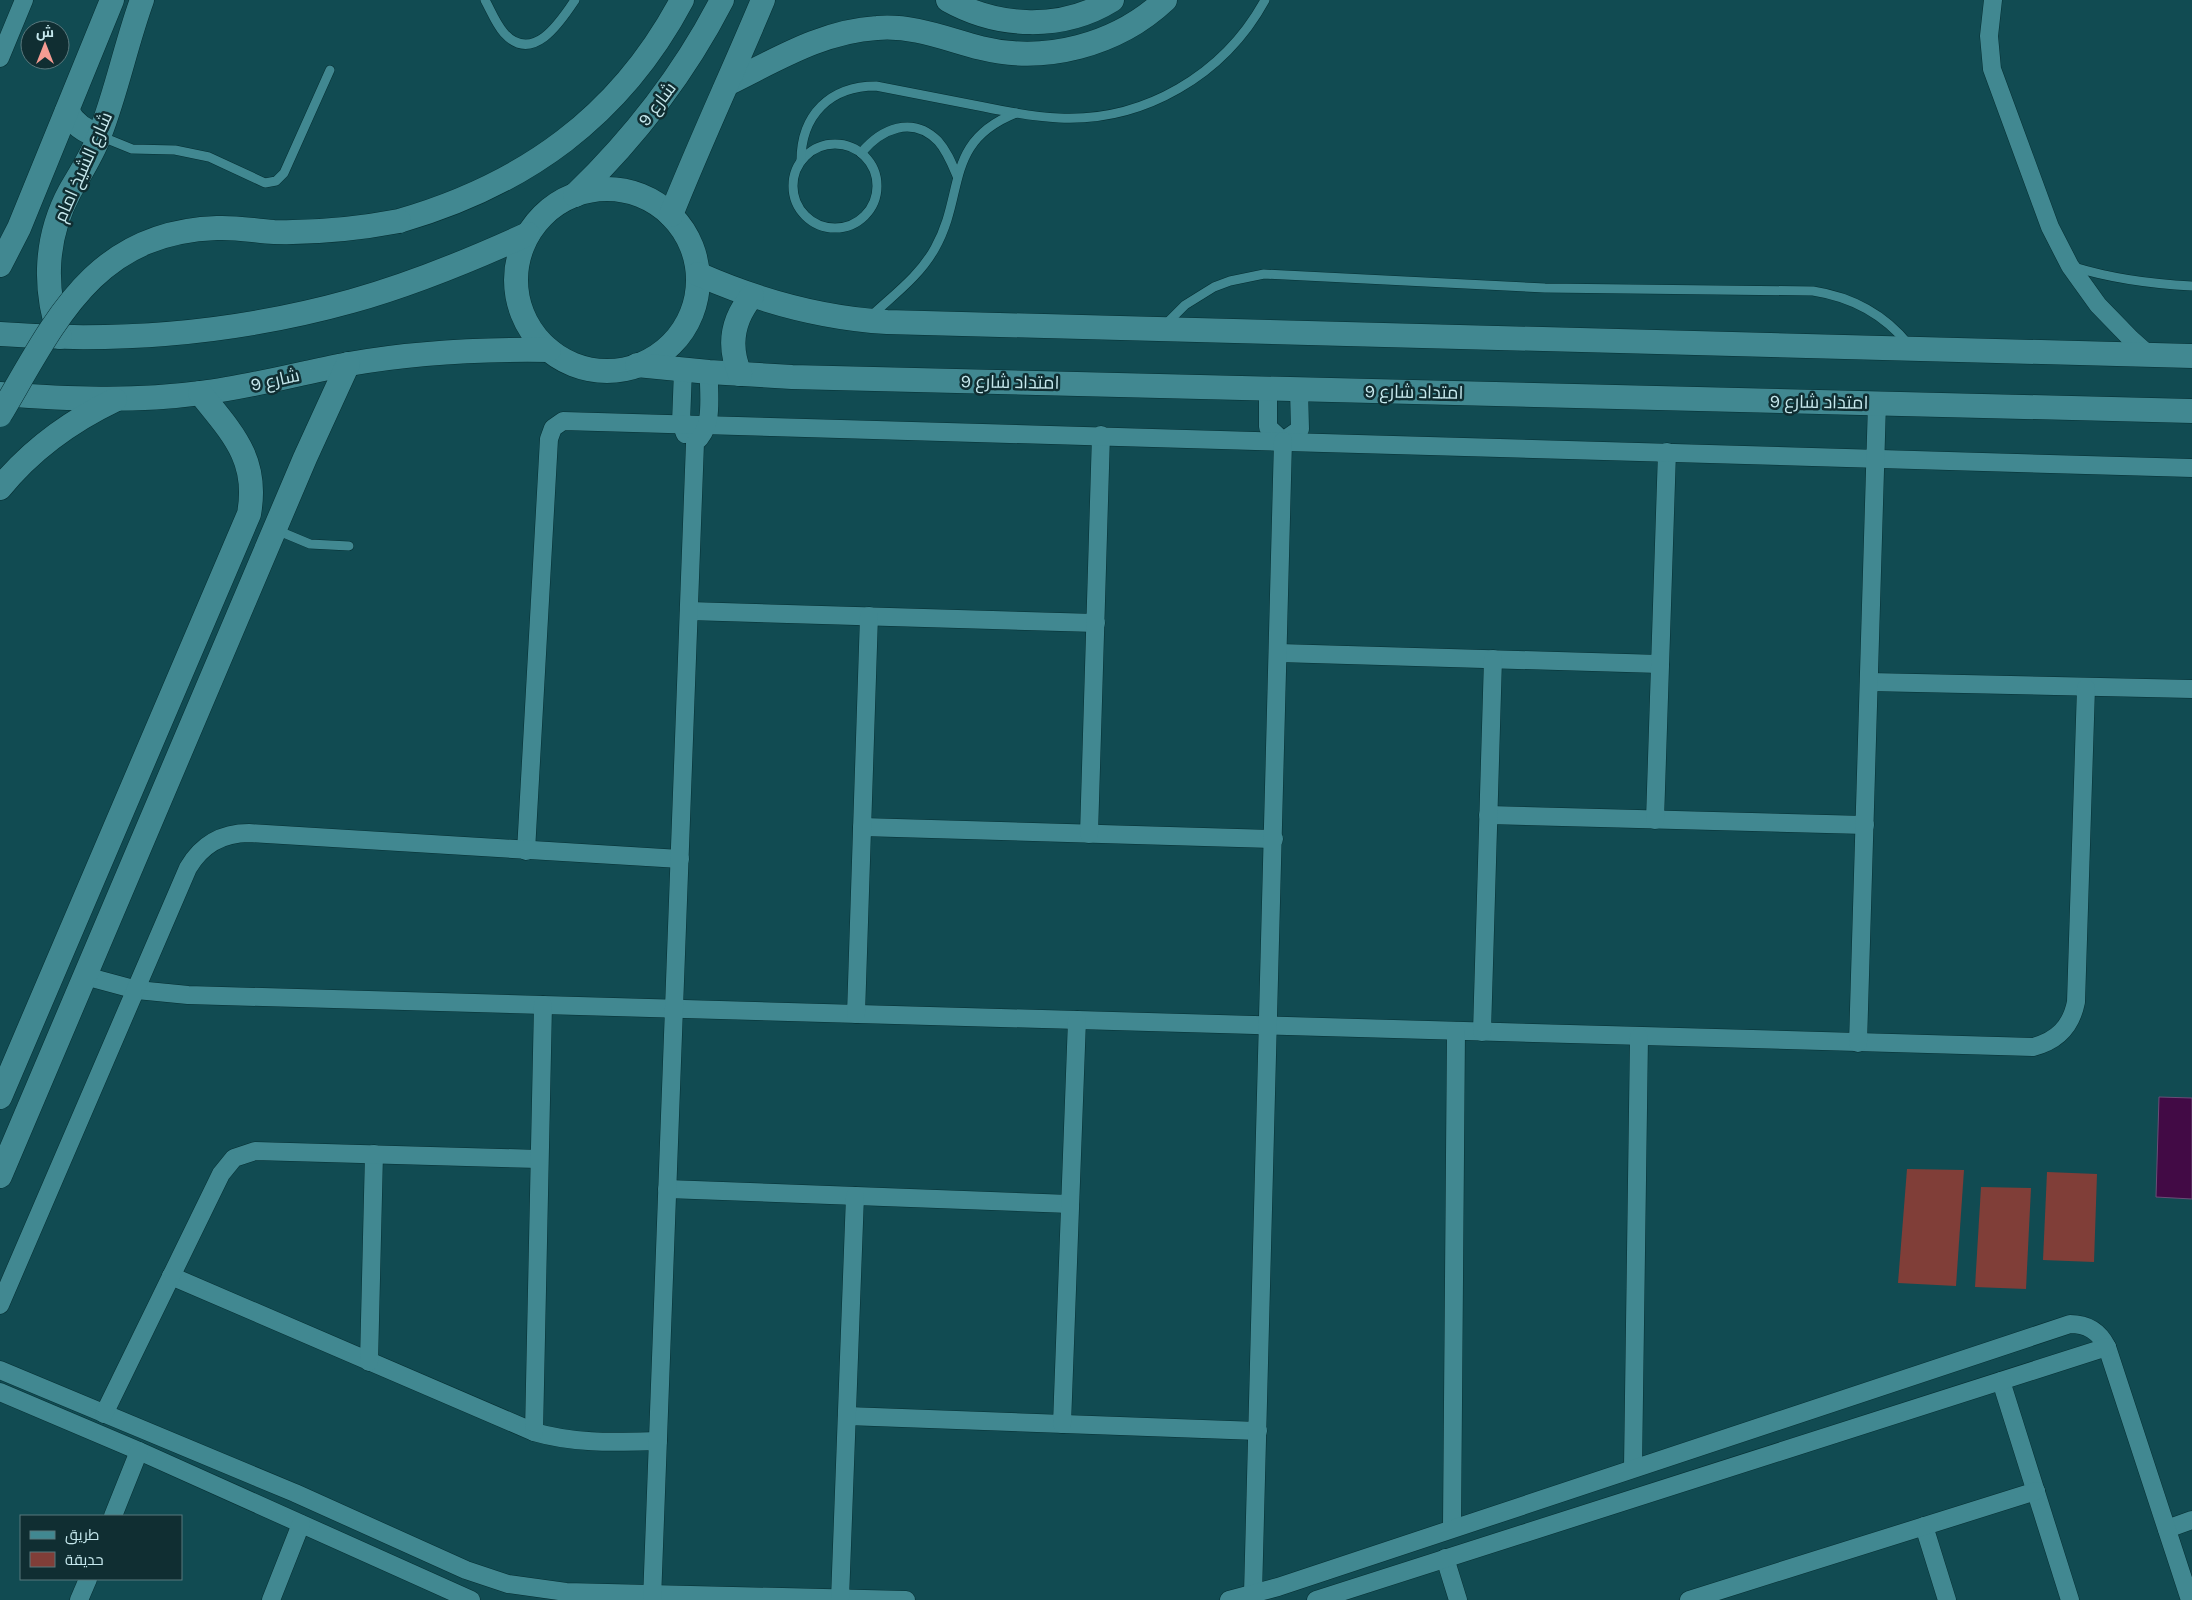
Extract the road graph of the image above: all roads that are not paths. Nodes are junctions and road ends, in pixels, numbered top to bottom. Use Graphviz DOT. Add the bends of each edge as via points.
graph roads {
  1 [pos="24,0"];
  2 [pos="112,0"];
  3 [pos="142,0"];
  4 [pos="485,0"];
  5 [pos="575,0"];
  6 [pos="682,0"];
  7 [pos="722,0"];
  8 [pos="763,0"];
  9 [pos="948,0"];
  10 [pos="1112,0"];
  11 [pos="1165,0"];
  12 [pos="1265,0"];
  13 [pos="1993,0"];
  14 [pos="0,58"];
  15 [pos="330,70"];
  16 [pos="728,83"];
  17 [pos="67,111"];
  18 [pos="1016,113"];
  19 [pos="100,136"];
  20 [pos="861,153"];
  21 [pos="801,160"];
  22 [pos="957,176"];
  23 [pos="575,194"];
  24 [pos="671,215"];
  25 [pos="528,234"];
  26 [pos="0,265"];
  27 [pos="2070,266"];
  28 [pos="698,274"];
  29 [pos="2192,286"];
  30 [pos="752,296"];
  31 [pos="866,321"];
  32 [pos="1161,330"];
  33 [pos="0,334"];
  34 [pos="60,337"];
  35 [pos="1913,349"];
  36 [pos="550,350"];
  37 [pos="2149,355"];
  38 [pos="2192,356"];
  39 [pos="348,364"];
  40 [pos="637,365"];
  41 [pos="684,370"];
  42 [pos="709,372"];
  43 [pos="740,374"];
  44 [pos="1268,389"];
  45 [pos="1299,389"];
  46 [pos="0,394"];
  47 [pos="200,394"];
  48 [pos="117,399"];
  49 [pos="1877,404"];
  50 [pos="2192,411"];
  51 [pos="0,415"];
  52 [pos="681,423"];
  53 [pos="708,424"];
  54 [pos="1101,435"];
  55 [pos="1283,441"];
  56 [pos="695,443"];
  57 [pos="1667,452"];
  58 [pos="1876,458"];
  59 [pos="2192,468"];
  60 [pos="1,485"];
  61 [pos="274,529"];
  62 [pos="349,546"];
  63 [pos="688,610"];
  64 [pos="869,616"];
  65 [pos="204,622"];
  66 [pos="1096,623"];
  67 [pos="230,634"];
  68 [pos="1279,653"];
  69 [pos="1493,659"];
  70 [pos="1660,664"];
  71 [pos="1869,682"];
  72 [pos="2086,688"];
  73 [pos="2192,689"];
  74 [pos="1488,815"];
  75 [pos="1655,820"];
  76 [pos="1865,825"];
  77 [pos="862,827"];
  78 [pos="1089,834"];
  79 [pos="1274,839"];
  80 [pos="526,851"];
  81 [pos="680,859"];
  82 [pos="85,976"];
  83 [pos="137,990"];
  84 [pos="543,1005"];
  85 [pos="674,1009"];
  86 [pos="856,1014"];
  87 [pos="1077,1020"];
  88 [pos="1269,1026"];
  89 [pos="1456,1031"];
  90 [pos="1482,1032"];
  91 [pos="1639,1037"];
  92 [pos="1858,1043"];
  93 [pos="0,1096"];
  94 [pos="374,1154"];
  95 [pos="539,1159"];
  96 [pos="0,1176"];
  97 [pos="668,1189"];
  98 [pos="855,1196"];
  99 [pos="1070,1204"];
  100 [pos="171,1276"];
  101 [pos="0,1305"];
  102 [pos="2106,1346"];
  103 [pos="369,1362"];
  104 [pos="0,1370"];
  105 [pos="2001,1380"];
  106 [pos="0,1392"];
  107 [pos="104,1414"];
  108 [pos="846,1416"];
  109 [pos="1062,1424"];
  110 [pos="1258,1431"];
  111 [pos="534,1432"];
  112 [pos="658,1441"];
  113 [pos="139,1451"];
  114 [pos="1634,1468"];
  115 [pos="2036,1491"];
  116 [pos="295,1493"];
  117 [pos="326,1507"];
  118 [pos="113,1515"];
  119 [pos="284,1516"];
  120 [pos="2192,1520"];
  121 [pos="1924,1526"];
  122 [pos="308,1527"];
  123 [pos="1452,1527"];
  124 [pos="2167,1529"];
  125 [pos="1445,1558"];
  126 [pos="88,1580"];
  127 [pos="1253,1594"];
  128 [pos="653,1597"];
  129 [pos="840,1599"];
  130 [pos="1325,1599"];
  131 [pos="79,1600"];
  132 [pos="271,1600"];
  133 [pos="471,1600"];
  134 [pos="906,1600"];
  135 [pos="1229,1600"];
  136 [pos="1458,1600"];
  137 [pos="1689,1600"];
  138 [pos="1948,1600"];
  139 [pos="2070,1600"];
  140 [pos="2190,1600"];
  1 -- 14 [label="street"];
  2 -- 17 [label="street, شارع الشيخ امام"];
  3 -- 19 [label="street, شارع الشيخ امام"];
  4 -- 5 [label="lane" via="505,34 517,42 531,43 550,34"];
  6 -- 51 [label="street, bridge" via="637,70 593,117 524,169 489,188 399,221 360,228 304,232 225,228 196,230 131,250 94,275 64,308"];
  7 -- 23 [label="street, شارع 9" via="702,38 660,101 634,134"];
  8 -- 16 [label="street"];
  9 -- 10 [label="street" via="981,15 1024,22 1068,18"];
  11 -- 16 [label="street" via="1118,32 1074,48 1028,54 1004,52 920,30 878,28 817,40"];
  12 -- 18 [label="lane" via="1254,20 1228,52 1196,79 1160,99 1120,113 1086,118"];
  13 -- 27 [label="street" via="1988,36 1996,85 2047,220"];
  15 -- 19 [label="lane" via="284,174 271,182 260,182 209,157 175,150 132,149"];
  16 -- 24 [label="street"];
  17 -- 19 [label="street" via="82,129"];
  17 -- 26 [label="street, شارع الشيخ امام" via="19,228"];
  18 -- 21 [label="lane" via="876,86 854,88 825,102 811,119 803,139"];
  18 -- 22 [label="lane" via="983,132 967,152"];
  19 -- 34 [label="street, شارع الشيخ امام" via="63,207 52,238 48,288"];
  20 -- 21 [label="lane" via="830,145 814,150"];
  20 -- 21 [label="lane" via="874,171 875,198 860,220 840,228 813,222 801,211 796,202 793,180"];
  20 -- 22 [label="lane" via="884,131 913,128 939,142"];
  22 -- 31 [label="lane" via="948,221 934,251 913,277"];
  23 -- 24 [label="street" via="619,189 647,198"];
  23 -- 25 [label="street" via="548,210"];
  24 -- 28 [label="street" via="693,248"];
  25 -- 34 [label="street" via="441,272 306,313 167,335"];
  25 -- 36 [label="street" via="517,264 517,296 529,326"];
  27 -- 29 [label="lane" via="2124,280"];
  27 -- 37 [label="street" via="2098,305"];
  28 -- 30 [label="street"];
  28 -- 40 [label="street" via="695,304 683,330 663,351"];
  30 -- 31 [label="street" via="808,312"];
  30 -- 43 [label="street" via="738,316 732,340"];
  31 -- 32 [label="street"];
  32 -- 35 [label="street"];
  32 -- 35 [label="lane" via="1185,305 1214,287 1247,276 1281,274 1545,288 1813,291 1842,297 1869,309 1886,320"];
  33 -- 34 [label="street"];
  35 -- 37 [label="street"];
  36 -- 39 [label="street, شارع 9" via="449,352"];
  36 -- 40 [label="street" via="576,365 591,369"];
  37 -- 38 [label="street"];
  39 -- 47 [label="street, شارع 9"];
  39 -- 61 [label="street"];
  40 -- 41 [label="street, امتداد شارع 9"];
  41 -- 42 [label="street, امتداد شارع 9"];
  41 -- 52 [label="street"];
  42 -- 43 [label="street, امتداد شارع 9"];
  42 -- 53 [label="street"];
  43 -- 44 [label="street, امتداد شارع 9"];
  44 -- 45 [label="street, امتداد شارع 9"];
  44 -- 55 [label="street" via="1268,427"];
  45 -- 49 [label="street, امتداد شارع 9"];
  45 -- 55 [label="street" via="1300,429"];
  46 -- 48 [label="street, شارع 9"];
  47 -- 48 [label="street, شارع 9"];
  47 -- 65 [label="street" via="237,439 249,469 252,489 245,526"];
  48 -- 60 [label="street" via="37,450"];
  49 -- 50 [label="street, امتداد شارع 9"];
  49 -- 58 [label="street"];
  52 -- 53 [label="street"];
  52 -- 56 [label="street"];
  52 -- 80 [label="street" via="569,419 558,424 550,434"];
  53 -- 54 [label="street"];
  53 -- 56 [label="street"];
  54 -- 55 [label="street"];
  54 -- 66 [label="street"];
  55 -- 57 [label="street"];
  55 -- 68 [label="street"];
  56 -- 63 [label="street"];
  57 -- 58 [label="street"];
  57 -- 70 [label="street"];
  58 -- 59 [label="street"];
  58 -- 71 [label="street"];
  61 -- 62 [label="lane" via="310,544"];
  61 -- 67 [label="street"];
  63 -- 64 [label="street"];
  63 -- 81 [label="street"];
  64 -- 66 [label="street"];
  64 -- 77 [label="street"];
  65 -- 67 [label="street"];
  65 -- 93 [label="street"];
  66 -- 78 [label="street"];
  67 -- 82 [label="street"];
  68 -- 69 [label="street"];
  68 -- 79 [label="street"];
  69 -- 70 [label="street"];
  69 -- 74 [label="street"];
  70 -- 75 [label="street"];
  71 -- 72 [label="street"];
  71 -- 76 [label="street"];
  72 -- 73 [label="street"];
  72 -- 92 [label="street" via="2076,993 2074,1011 2065,1028 2051,1041 2033,1047"];
  74 -- 75 [label="street"];
  74 -- 90 [label="street"];
  75 -- 76 [label="street"];
  76 -- 92 [label="street"];
  77 -- 78 [label="street"];
  77 -- 86 [label="street"];
  78 -- 79 [label="street"];
  79 -- 88 [label="street"];
  80 -- 81 [label="street"];
  80 -- 83 [label="street" via="249,834 225,836 203,848 188,868"];
  81 -- 85 [label="street"];
  82 -- 83 [label="street"];
  82 -- 96 [label="street"];
  83 -- 84 [label="street" via="188,995"];
  83 -- 101 [label="street"];
  84 -- 85 [label="street"];
  84 -- 95 [label="street"];
  85 -- 86 [label="street"];
  85 -- 97 [label="street"];
  86 -- 87 [label="street"];
  87 -- 88 [label="street"];
  87 -- 99 [label="street"];
  88 -- 89 [label="street"];
  88 -- 110 [label="street"];
  89 -- 90 [label="street"];
  89 -- 123 [label="street"];
  90 -- 91 [label="street"];
  91 -- 92 [label="street"];
  91 -- 114 [label="street"];
  94 -- 95 [label="street"];
  94 -- 100 [label="street" via="255,1151 234,1158 221,1174"];
  94 -- 103 [label="street"];
  95 -- 111 [label="street"];
  97 -- 98 [label="street"];
  97 -- 112 [label="street"];
  98 -- 99 [label="street"];
  98 -- 108 [label="street"];
  99 -- 109 [label="street"];
  100 -- 103 [label="street"];
  100 -- 107 [label="street"];
  102 -- 105 [label="street"];
  102 -- 114 [label="street" via="2092,1329 2078,1324 2063,1325"];
  102 -- 124 [label="street"];
  103 -- 111 [label="street"];
  104 -- 107 [label="street"];
  105 -- 115 [label="street"];
  105 -- 125 [label="street"];
  106 -- 113 [label="street"];
  107 -- 116 [label="street"];
  108 -- 109 [label="street"];
  108 -- 129 [label="street"];
  109 -- 110 [label="street"];
  110 -- 127 [label="street"];
  111 -- 112 [label="street" via="588,1442"];
  112 -- 128 [label="street"];
  113 -- 118 [label="street"];
  113 -- 119 [label="street"];
  114 -- 123 [label="street"];
  115 -- 121 [label="street"];
  115 -- 139 [label="street"];
  116 -- 117 [label="street"];
  116 -- 119 [label="street" via="286,1500"];
  117 -- 122 [label="street" via="328,1516 324,1525"];
  117 -- 128 [label="street" via="466,1570 508,1584 547,1591"];
  119 -- 122 [label="street"];
  120 -- 124 [label="street"];
  121 -- 137 [label="street"];
  121 -- 138 [label="street"];
  122 -- 132 [label="street"];
  122 -- 133 [label="street"];
  123 -- 127 [label="street"];
  124 -- 140 [label="street"];
  125 -- 130 [label="street"];
  125 -- 136 [label="street"];
  126 -- 131 [label="street"];
  127 -- 135 [label="street"];
  128 -- 129 [label="street"];
  129 -- 134 [label="street"];
}
